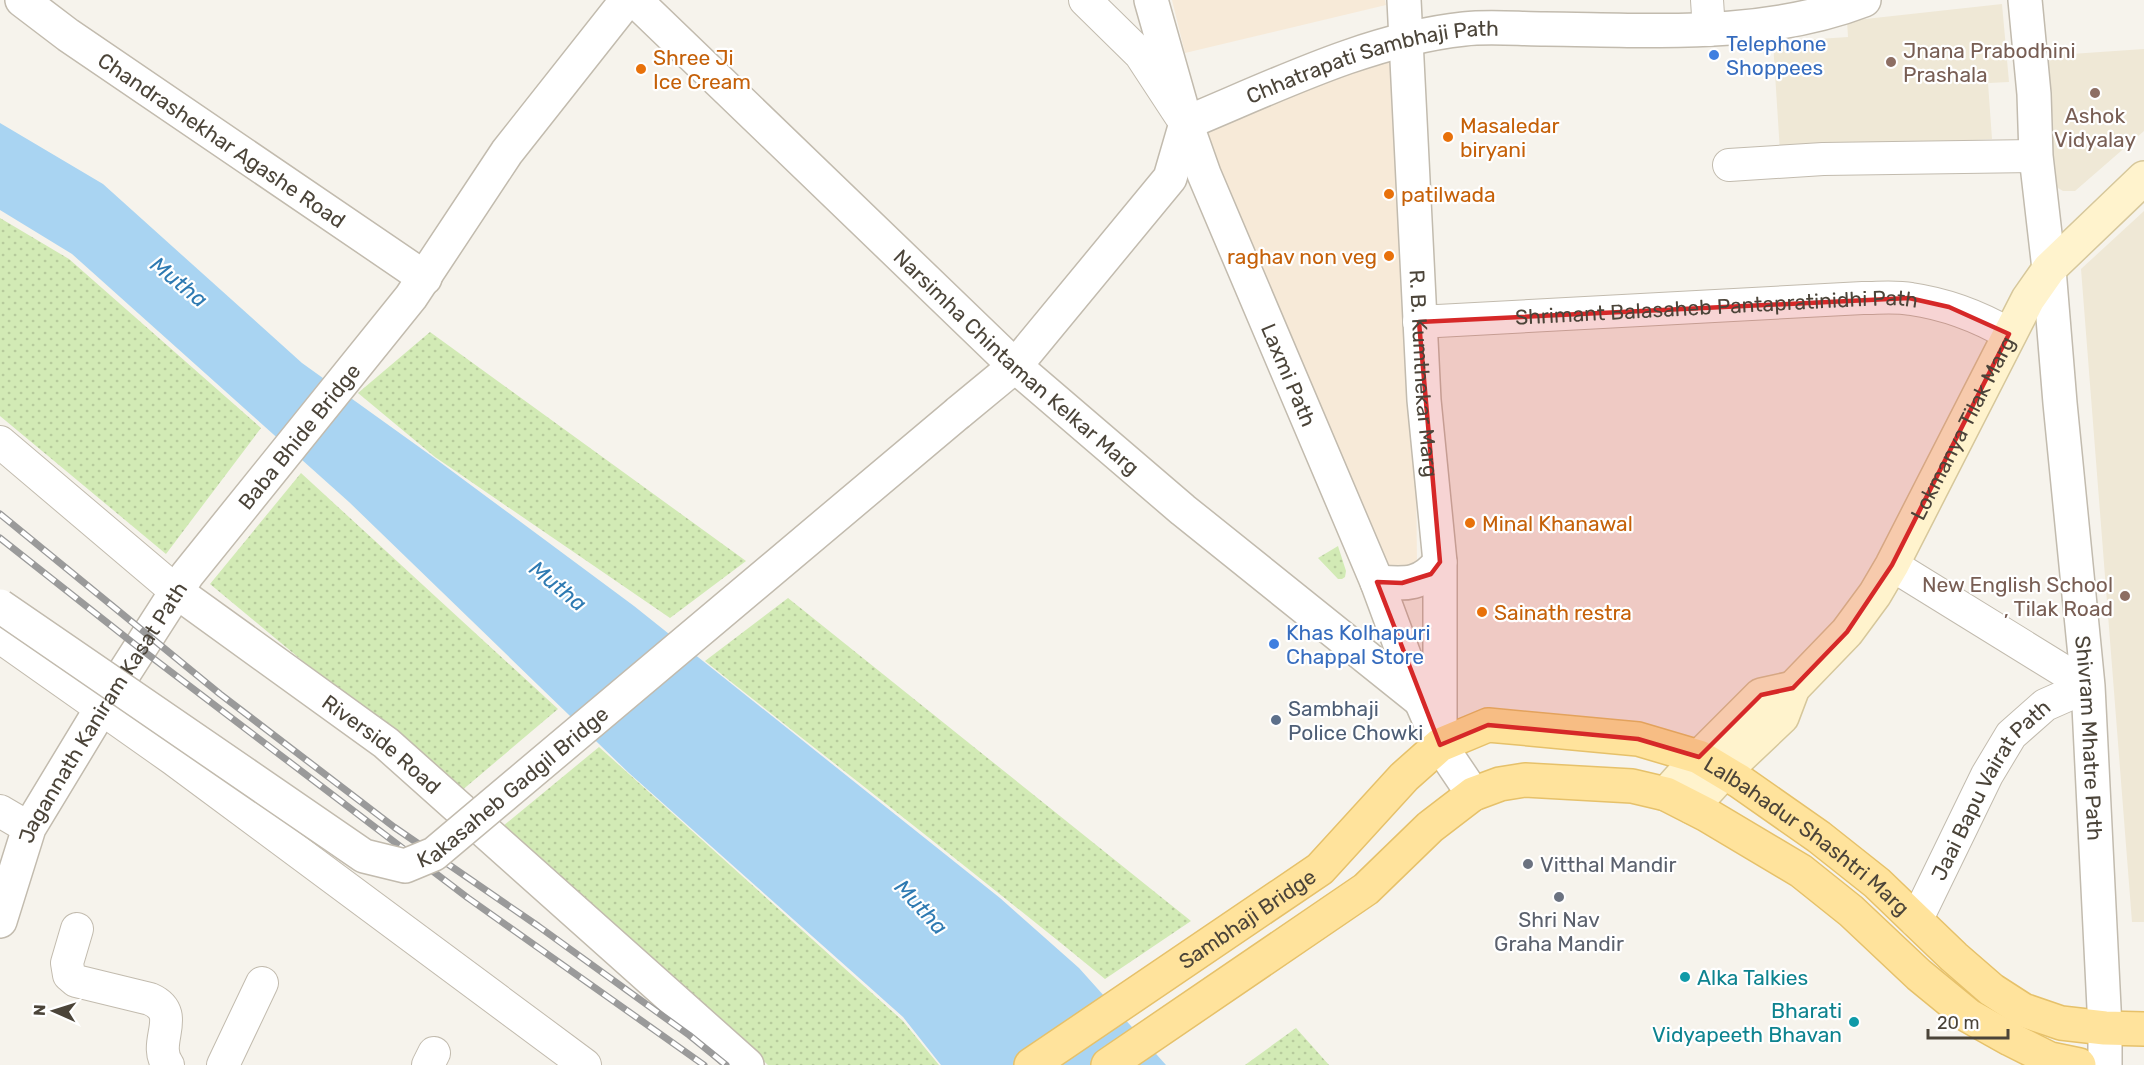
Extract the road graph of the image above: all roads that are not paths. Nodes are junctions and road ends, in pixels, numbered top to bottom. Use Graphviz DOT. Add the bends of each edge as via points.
graph roads {
  1 [pos="22,0"];
  2 [pos="627,0"];
  3 [pos="635,0"];
  4 [pos="1085,0"];
  5 [pos="1151,0"];
  6 [pos="1404,0"];
  7 [pos="1864,0"];
  8 [pos="2025,0"];
  9 [pos="1708,15"];
  10 [pos="1406,40"];
  11 [pos="1186,123"];
  12 [pos="2036,156"];
  13 [pos="1729,165"];
  14 [pos="2144,178"];
  15 [pos="2049,269"];
  16 [pos="418,288"];
  17 [pos="1419,322"];
  18 [pos="2009,334"];
  19 [pos="1015,366"];
  20 [pos="0,442"];
  21 [pos="1440,562"];
  22 [pos="1892,565"];
  23 [pos="1377,582"];
  24 [pos="182,583"];
  25 [pos="0,606"];
  26 [pos="0,637"];
  27 [pos="2088,686"];
  28 [pos="1421,702"];
  29 [pos="100,710"];
  30 [pos="1440,745"];
  31 [pos="1711,765"];
  32 [pos="1473,794"];
  33 [pos="1679,801"];
  34 [pos="0,811"];
  35 [pos="29,828"];
  36 [pos="0,921"];
  37 [pos="1916,921"];
  38 [pos="77,929"];
  39 [pos="262,983"];
  40 [pos="2104,1028"];
  41 [pos="2144,1029"];
  42 [pos="168,1065"];
  43 [pos="223,1065"];
  44 [pos="585,1065"];
  45 [pos="747,1065"];
  46 [pos="1031,1065"];
  47 [pos="1108,1065"];
  48 [pos="2079,1065"];
  49 [pos="2104,1065"];
  1 -- 16 [label="street, Chandrashekhar Agashe Road"];
  2 -- 16 [label="street, Baba Bhide Bridge" via="507,152"];
  3 -- 19 [label="street, Narsimha Chintaman Kelkar Marg"];
  4 -- 11 [label="street" via="1140,54"];
  5 -- 11 [label="street, Laxmi Path"];
  6 -- 10 [label="street, R. B. Kumthekar Marg"];
  7 -- 9 [label="street, Chhatrapati Sambhaji Path" via="1793,20"];
  8 -- 12 [label="street, Shivram Mhatre Path"];
  9 -- 10 [label="street, Chhatrapati Sambhaji Path" via="1464,28"];
  10 -- 11 [label="street, Chhatrapati Sambhaji Path" via="1338,60"];
  10 -- 17 [label="street, R. B. Kumthekar Marg"];
  11 -- 19 [label="street" via="1170,178"];
  11 -- 23 [label="street, Laxmi Path" via="1208,184"];
  12 -- 13 [label="street" via="1823,159"];
  12 -- 15 [label="street, Shivram Mhatre Path"];
  14 -- 15 [label="main road, Lokmanya Tilak Marg"];
  15 -- 18 [label="main road, Lokmanya Tilak Marg"];
  15 -- 27 [label="street, Shivram Mhatre Path"];
  16 -- 24 [label="street, Baba Bhide Bridge"];
  17 -- 18 [label="street, Shrimant Balasaheb Pantapratinidhi Path" via="1909,298 1981,318"];
  17 -- 21 [label="street, R. B. Kumthekar Marg"];
  18 -- 22 [label="main road, Lokmanya Tilak Marg"];
  19 -- 25 [label="street, Kakasaheb Gadgil Bridge, bridge" via="434,854 405,866 364,856"];
  19 -- 28 [label="street, Narsimha Chintaman Kelkar Marg" via="1183,510"];
  20 -- 24 [label="street, Riverside Road"];
  21 -- 23 [label="street" via="1431,574 1419,580"];
  21 -- 30 [label="street, R. B. Kumthekar Marg"];
  22 -- 27 [label="street"];
  22 -- 31 [label="main road, Lokmanya Tilak Marg" via="1847,633 1793,688 1761,695"];
  23 -- 28 [label="street, Laxmi Path"];
  24 -- 29 [label="street, Jagannath Kaniram Kasat Path"];
  24 -- 45 [label="street, Riverside Road" via="387,743"];
  26 -- 29 [label="street"];
  27 -- 37 [label="street, Jaai Bapu Vairat Path" via="2045,705 2011,735 1987,775"];
  27 -- 40 [label="street, Shivram Mhatre Path"];
  28 -- 30 [label="street, Laxmi Path"];
  29 -- 35 [label="street, Jagannath Kaniram Kasat Path"];
  29 -- 44 [label="street" via="173,759"];
  30 -- 31 [label="main road, Lalbahadur Shashtri Marg" via="1488,725 1638,739"];
  30 -- 32 [label="street, Laxmi Path"];
  30 -- 46 [label="main road, Sambhaji Bridge" via="1404,777 1320,869"];
  31 -- 33 [label="main road, Lokmanya Tilak Marg"];
  31 -- 37 [label="main road, Lalbahadur Shashtri Marg" via="1819,837"];
  32 -- 33 [label="main road, Lalbahadur Shashtri Marg" via="1525,780 1632,786"];
  32 -- 47 [label="main road, Sambhaji Bridge" via="1430,827 1366,889"];
  33 -- 48 [label="main road, Lalbahadur Shashtri Marg" via="1801,871 1969,1016 2050,1059"];
  34 -- 35 [label="street"];
  35 -- 36 [label="street, Jagannath Kaniram Kasat Path"];
  37 -- 40 [label="main road, Lalbahadur Shashtri Marg" via="1992,990 2023,1010 2061,1023"];
  38 -- 42 [label="street" via="67,963 69,975 76,981 159,1004 165,1011 162,1048"];
  39 -- 43 [label="street"];
  40 -- 41 [label="main road, Lalbahadur Shashtri Marg"];
  40 -- 49 [label="street, Shivram Mhatre Path"];
}
